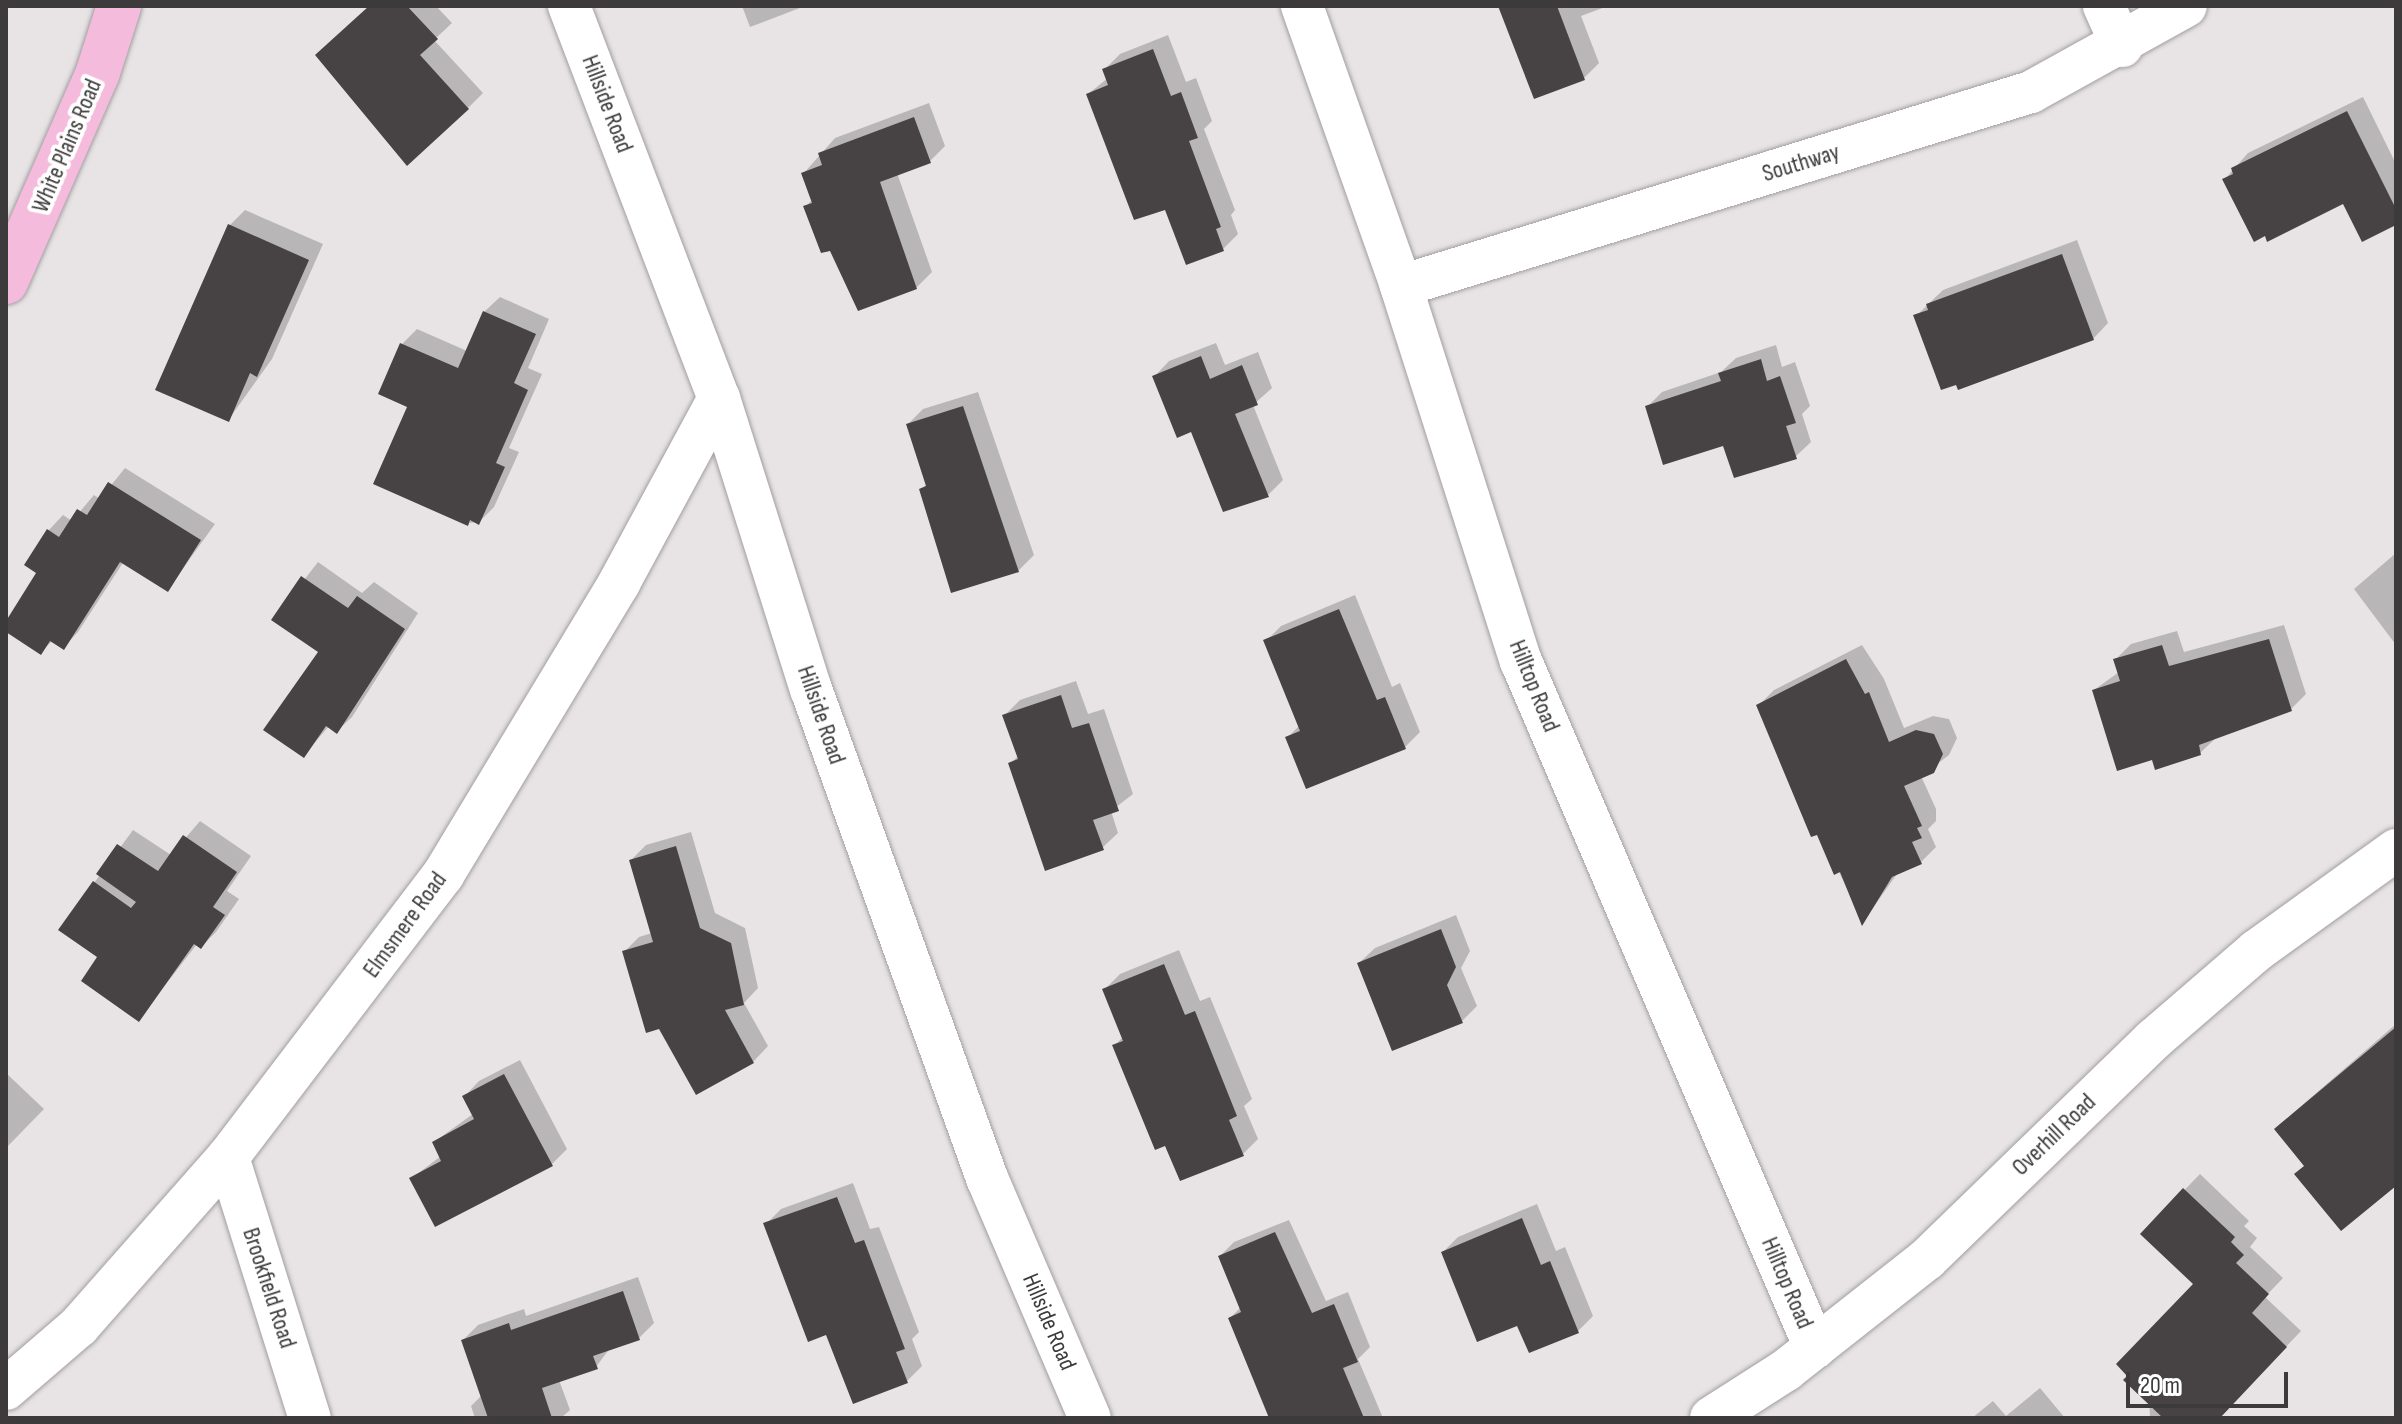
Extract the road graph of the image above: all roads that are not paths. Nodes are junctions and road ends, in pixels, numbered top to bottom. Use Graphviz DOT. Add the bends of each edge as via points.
graph roads {
  1 [pos="119,6"];
  2 [pos="569,6"];
  3 [pos="1302,6"];
  4 [pos="2104,6"];
  5 [pos="2186,6"];
  6 [pos="2122,46"];
  7 [pos="6,282"];
  8 [pos="1401,286"];
  9 [pos="719,398"];
  10 [pos="2396,850"];
  11 [pos="228,1157"];
  12 [pos="1815,1348"];
  13 [pos="6,1389"];
  14 [pos="310,1418"];
  15 [pos="1090,1418"];
  16 [pos="1711,1418"];
  1 -- 7 [label="main road, White Plains Road" via="69,143"];
  2 -- 9 [label="street, Hillside Road"];
  3 -- 8 [label="street, Hilltop Road"];
  4 -- 6 [label="street"];
  5 -- 6 [label="street, Southway"];
  6 -- 8 [label="street, Southway" via="2031,92"];
  8 -- 12 [label="street, Hilltop Road" via="1521,661"];
  9 -- 11 [label="street, Elmsmere Road" via="619,583 443,875"];
  9 -- 15 [label="street, Hillside Road" via="811,689 982,1163"];
  10 -- 12 [label="street, Overhill Road" via="2244,961 2153,1040 1927,1259"];
  11 -- 13 [label="street, Elmsmere Road" via="79,1326"];
  11 -- 14 [label="street, Brookfield Road"];
  12 -- 16 [label="street, Overhill Road"];
}
